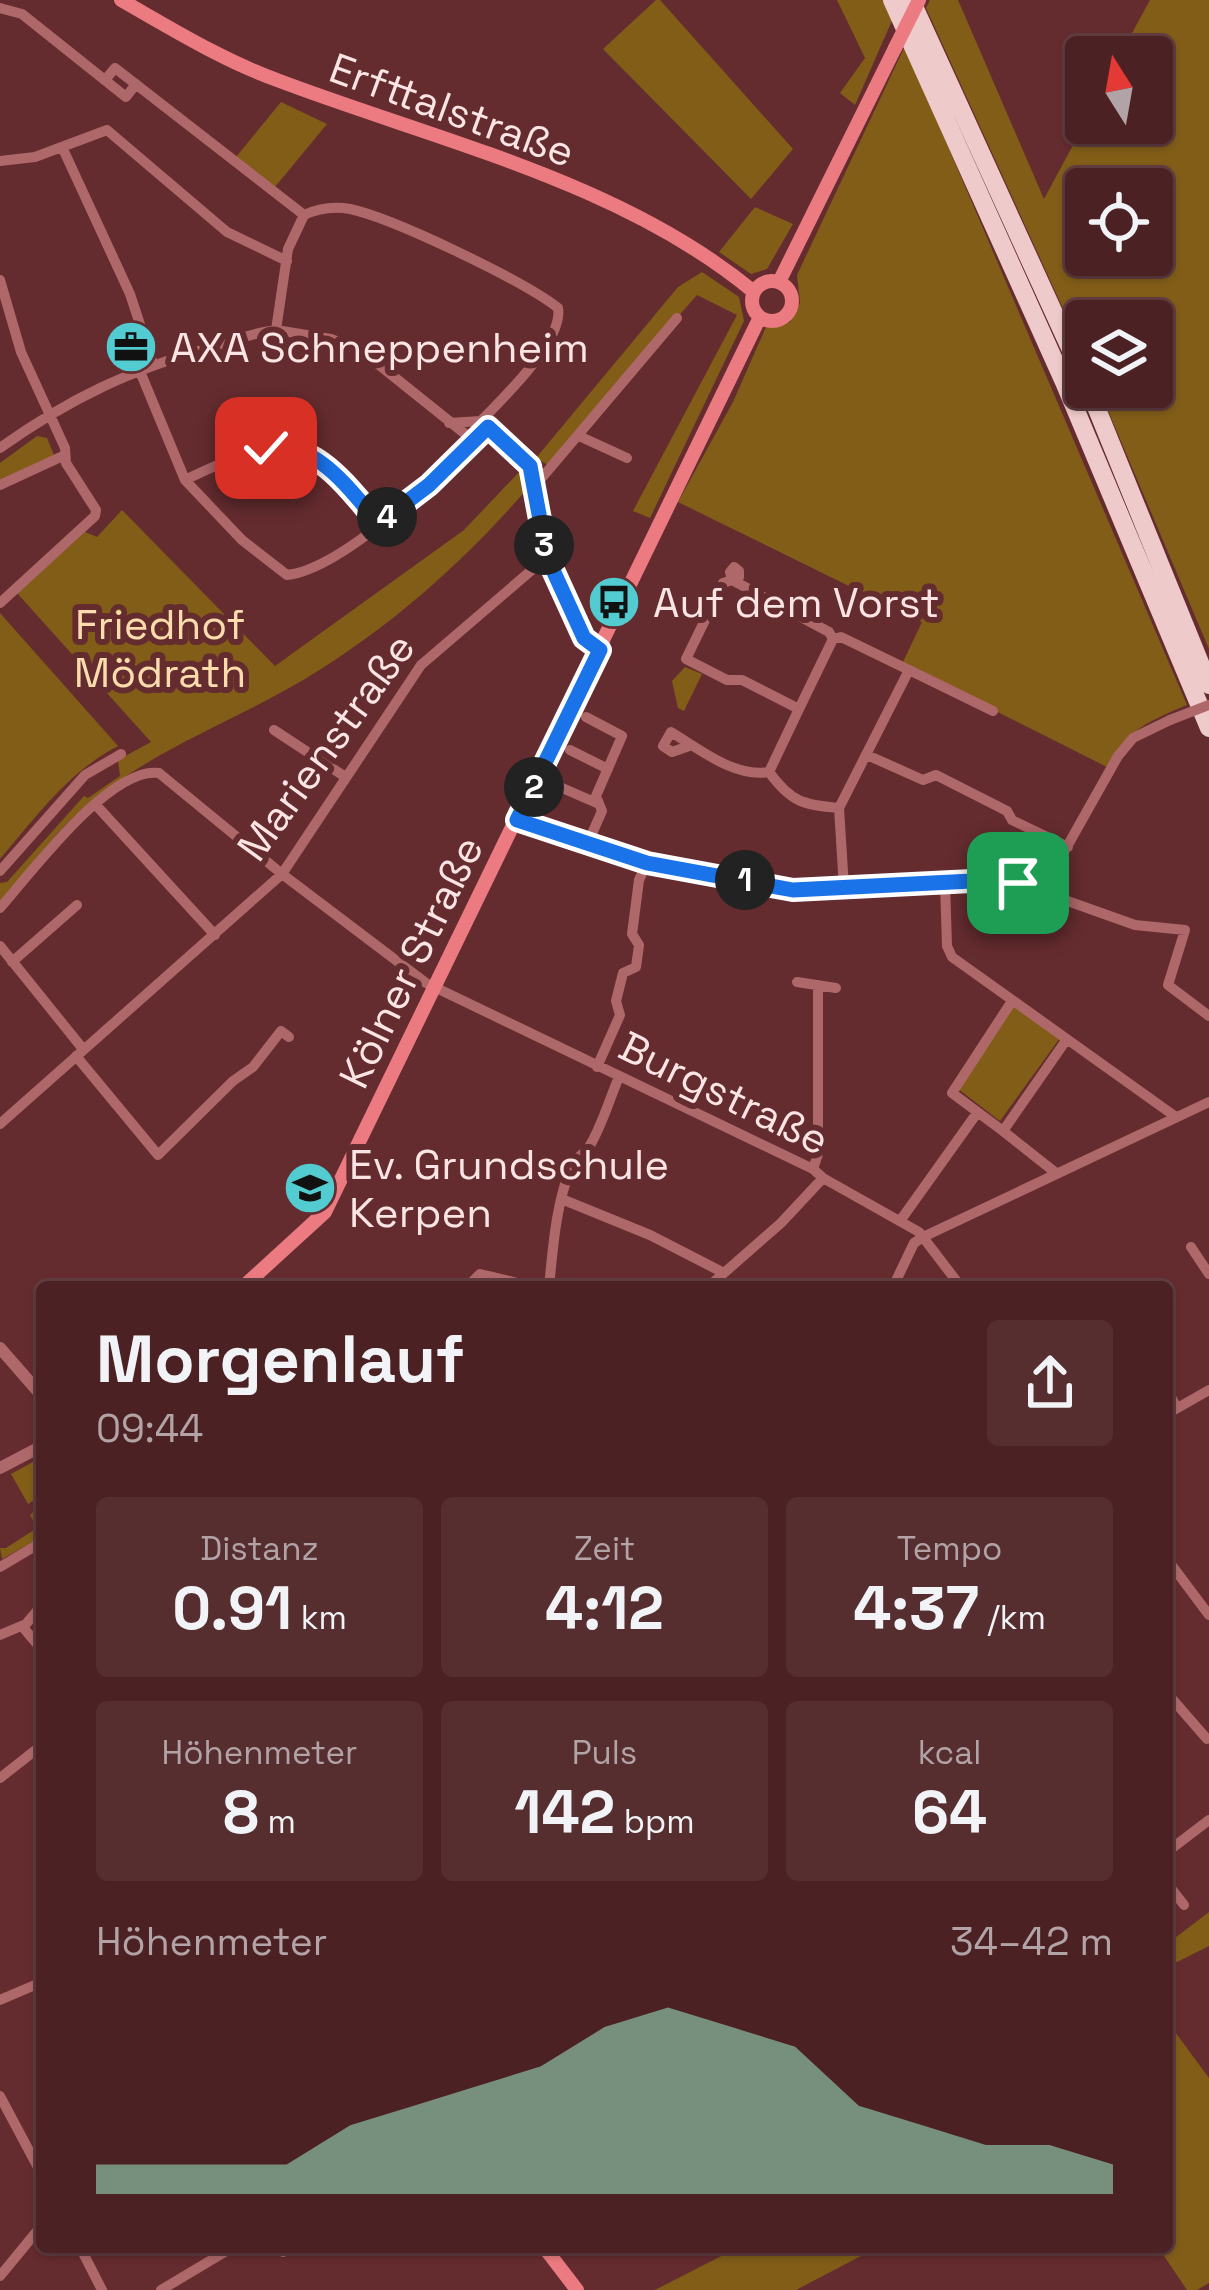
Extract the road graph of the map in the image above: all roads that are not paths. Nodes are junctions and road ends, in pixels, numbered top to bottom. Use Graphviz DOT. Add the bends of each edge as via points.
graph roads {
  1 [pos="122,0"];
  2 [pos="892,0"];
  3 [pos="915,0"];
  4 [pos="0,8"];
  5 [pos="63,148"];
  6 [pos="0,161"];
  7 [pos="304,215"];
  8 [pos="287,261"];
  9 [pos="0,280"];
  10 [pos="778,282"];
  11 [pos="754,292"];
  12 [pos="760,317"];
  13 [pos="677,318"];
  14 [pos="276,330"];
  15 [pos="1065,336"];
  16 [pos="154,364"];
  17 [pos="139,369"];
  18 [pos="1096,408"];
  19 [pos="47,415"];
  20 [pos="449,423"];
  21 [pos="485,424"];
  22 [pos="579,436"];
  23 [pos="474,441"];
  24 [pos="0,448"];
  25 [pos="64,455"];
  26 [pos="627,458"];
  27 [pos="185,480"];
  28 [pos="0,484"];
  29 [pos="534,488"];
  30 [pos="379,523"];
  31 [pos="547,557"];
  32 [pos="0,603"];
  33 [pos="833,639"];
  34 [pos="600,650"];
  35 [pos="909,670"];
  36 [pos="1209,686"];
  37 [pos="1209,705"];
  38 [pos="799,709"];
  39 [pos="993,711"];
  40 [pos="586,717"];
  41 [pos="1209,728"];
  42 [pos="274,730"];
  43 [pos="692,745"];
  44 [pos="570,750"];
  45 [pos="122,754"];
  46 [pos="867,755"];
  47 [pos="608,769"];
  48 [pos="769,772"];
  49 [pos="344,776"];
  50 [pos="554,784"];
  51 [pos="94,804"];
  52 [pos="599,804"];
  53 [pos="839,808"];
  54 [pos="517,820"];
  55 [pos="587,844"];
  56 [pos="1068,847"];
  57 [pos="647,863"];
  58 [pos="0,871"];
  59 [pos="282,874"];
  60 [pos="945,883"];
  61 [pos="844,888"];
  62 [pos="1042,891"];
  63 [pos="77,905"];
  64 [pos="0,908"];
  65 [pos="215,935"];
  66 [pos="0,946"];
  67 [pos="12,962"];
  68 [pos="797,982"];
  69 [pos="818,985"];
  70 [pos="436,987"];
  71 [pos="836,988"];
  72 [pos="1012,1001"];
  73 [pos="1209,1016"];
  74 [pos="289,1037"];
  75 [pos="1067,1039"];
  76 [pos="80,1052"];
  77 [pos="597,1067"];
  78 [pos="619,1077"];
  79 [pos="1209,1102"];
  80 [pos="977,1113"];
  81 [pos="1176,1117"];
  82 [pos="0,1124"];
  83 [pos="1003,1131"];
  84 [pos="818,1173"];
  85 [pos="1056,1173"];
  86 [pos="564,1200"];
  87 [pos="900,1221"];
  88 [pos="923,1237"];
  89 [pos="1191,1247"];
  90 [pos="724,1273"];
  91 [pos="1209,1274"];
  92 [pos="250,1281"];
  93 [pos="473,1281"];
  94 [pos="509,1281"];
  95 [pos="550,1281"];
  96 [pos="715,1281"];
  97 [pos="896,1281"];
  98 [pos="956,1281"];
  99 [pos="0,1348"];
  100 [pos="36,1389"];
  101 [pos="1209,1390"];
  102 [pos="1173,1410"];
  103 [pos="36,1449"];
  104 [pos="0,1468"];
  105 [pos="36,1546"];
  106 [pos="0,1567"];
  107 [pos="1173,1567"];
  108 [pos="1178,1574"];
  109 [pos="1173,1578"];
  110 [pos="36,1611"];
  111 [pos="1209,1615"];
  112 [pos="22,1626"];
  113 [pos="0,1635"];
  114 [pos="36,1643"];
  115 [pos="1173,1700"];
  116 [pos="1208,1740"];
  117 [pos="36,1750"];
  118 [pos="0,1778"];
  119 [pos="1209,1820"];
  120 [pos="1173,1847"];
  121 [pos="1173,1891"];
  122 [pos="1184,1905"];
  123 [pos="36,1985"];
  124 [pos="0,2000"];
  125 [pos="0,2096"];
  126 [pos="36,2164"];
  127 [pos="36,2232"];
  128 [pos="83,2253"];
  129 [pos="203,2253"];
  130 [pos="223,2253"];
  131 [pos="549,2253"];
  132 [pos="208,2262"];
  133 [pos="0,2276"];
  134 [pos="102,2290"];
  135 [pos="161,2290"];
  136 [pos="577,2290"];
  1 -- 11 [label="main road, Erfttalstraße" via="272,79 665,229"];
  2 -- 41 [label="highway"];
  3 -- 10 [label="main road, bridge"];
  3 -- 15 [label="highway"];
  4 -- 7 [label="street" via="22,14 105,80 116,68"];
  5 -- 6 [label="street"];
  5 -- 8 [label="street" via="107,130 226,232"];
  5 -- 16 [label="street"];
  7 -- 8 [label="street"];
  7 -- 21 [label="street" via="331,207 364,213 558,308 558,324 536,359"];
  8 -- 14 [label="street"];
  9 -- 19 [label="street"];
  10 -- 11 [label="main road"];
  10 -- 12 [label="main road" via="789,291 789,310 773,321"];
  11 -- 12 [label="main road"];
  12 -- 34 [label="main road, Kölner Straße"];
  13 -- 22 [label="street"];
  14 -- 16 [label="street"];
  14 -- 20 [label="street" via="363,352"];
  16 -- 17 [label="street"];
  17 -- 19 [label="street"];
  17 -- 27 [label="street"];
  18 -- 36 [label="highway"];
  19 -- 24 [label="street"];
  19 -- 25 [label="street"];
  20 -- 21 [label="street"];
  20 -- 23 [label="street"];
  21 -- 23 [label="street"];
  21 -- 29 [label="street" via="530,466"];
  22 -- 26 [label="street"];
  22 -- 29 [label="street"];
  23 -- 30 [label="street"];
  25 -- 28 [label="street"];
  25 -- 32 [label="street" via="95,516"];
  27 -- 30 [label="street" via="285,446 322,462"];
  27 -- 30 [label="street" via="287,575"];
  29 -- 31 [label="street"];
  31 -- 34 [label="street" via="584,638"];
  31 -- 49 [label="street, Marienstraße" via="421,665"];
  33 -- 35 [label="street"];
  33 -- 38 [label="street"];
  33 -- 38 [label="street" via="733,580 723,583 691,648 686,659 696,665"];
  34 -- 54 [label="main road, Kölner Straße"];
  35 -- 39 [label="street"];
  35 -- 46 [label="street"];
  37 -- 56 [label="street, bridge" via="1133,738"];
  38 -- 48 [label="street"];
  40 -- 47 [label="street" via="622,736"];
  42 -- 49 [label="street"];
  43 -- 48 [label="street" via="754,775"];
  44 -- 47 [label="street"];
  45 -- 58 [label="street" via="85,775"];
  46 -- 53 [label="street"];
  46 -- 56 [label="street" via="923,780 936,775"];
  47 -- 52 [label="street"];
  48 -- 53 [label="street" via="786,795"];
  49 -- 59 [label="street, Marienstraße"];
  50 -- 52 [label="street"];
  51 -- 59 [label="street, Burgstraße" via="136,775 159,773"];
  51 -- 64 [label="street"];
  51 -- 65 [label="street"];
  52 -- 55 [label="street"];
  53 -- 61 [label="street"];
  54 -- 55 [label="street"];
  54 -- 70 [label="main road, Kölner Straße"];
  55 -- 57 [label="street"];
  56 -- 62 [label="street"];
  57 -- 61 [label="street" via="793,890"];
  57 -- 77 [label="street" via="632,934 636,967 623,974 620,1015"];
  59 -- 65 [label="street, Marienstraße"];
  59 -- 70 [label="street, Burgstraße"];
  60 -- 61 [label="street"];
  60 -- 62 [label="street" via="992,880"];
  60 -- 72 [label="street" via="952,957"];
  62 -- 73 [label="street" via="1135,926 1185,930 1168,985"];
  63 -- 67 [label="street"];
  65 -- 76 [label="street, Marienstraße"];
  66 -- 67 [label="street"];
  67 -- 76 [label="street"];
  68 -- 69 [label="street"];
  69 -- 71 [label="street"];
  69 -- 84 [label="street"];
  70 -- 77 [label="street, Burgstraße"];
  70 -- 92 [label="main road, Kölner Straße" via="325,1212"];
  72 -- 75 [label="street"];
  72 -- 80 [label="street" via="952,1093"];
  74 -- 76 [label="street" via="281,1031 158,1155"];
  75 -- 81 [label="street"];
  75 -- 83 [label="street"];
  76 -- 82 [label="street, Marienstraße"];
  77 -- 78 [label="street, Burgstraße"];
  78 -- 84 [label="street, Burgstraße"];
  78 -- 86 [label="street" via="587,1150 574,1160"];
  79 -- 81 [label="street"];
  80 -- 83 [label="street"];
  80 -- 87 [label="street"];
  81 -- 85 [label="street"];
  83 -- 85 [label="street"];
  84 -- 87 [label="street, Burgstraße"];
  84 -- 90 [label="street" via="781,1223"];
  85 -- 88 [label="street"];
  86 -- 90 [label="street"];
  86 -- 95 [label="street"];
  87 -- 88 [label="street, Burgstraße"];
  88 -- 97 [label="street"];
  88 -- 98 [label="street, Burgstraße"];
  89 -- 91 [label="street"];
  90 -- 96 [label="street"];
  93 -- 94 [label="street" via="480,1274"];
  99 -- 100 [label="street"];
  101 -- 102 [label="street"];
  103 -- 104 [label="street"];
  105 -- 106 [label="street"];
  107 -- 108 [label="street"];
  108 -- 109 [label="street"];
  108 -- 111 [label="street"];
  110 -- 112 [label="street"];
  112 -- 113 [label="street"];
  112 -- 114 [label="street"];
  115 -- 116 [label="street"];
  117 -- 118 [label="street"];
  119 -- 120 [label="street"];
  121 -- 122 [label="street"];
  123 -- 124 [label="street"];
  125 -- 126 [label="street"];
  127 -- 133 [label="street"];
  128 -- 134 [label="street"];
  129 -- 132 [label="street"];
  130 -- 132 [label="street"];
  131 -- 136 [label="main road"];
  132 -- 135 [label="street"];
}
